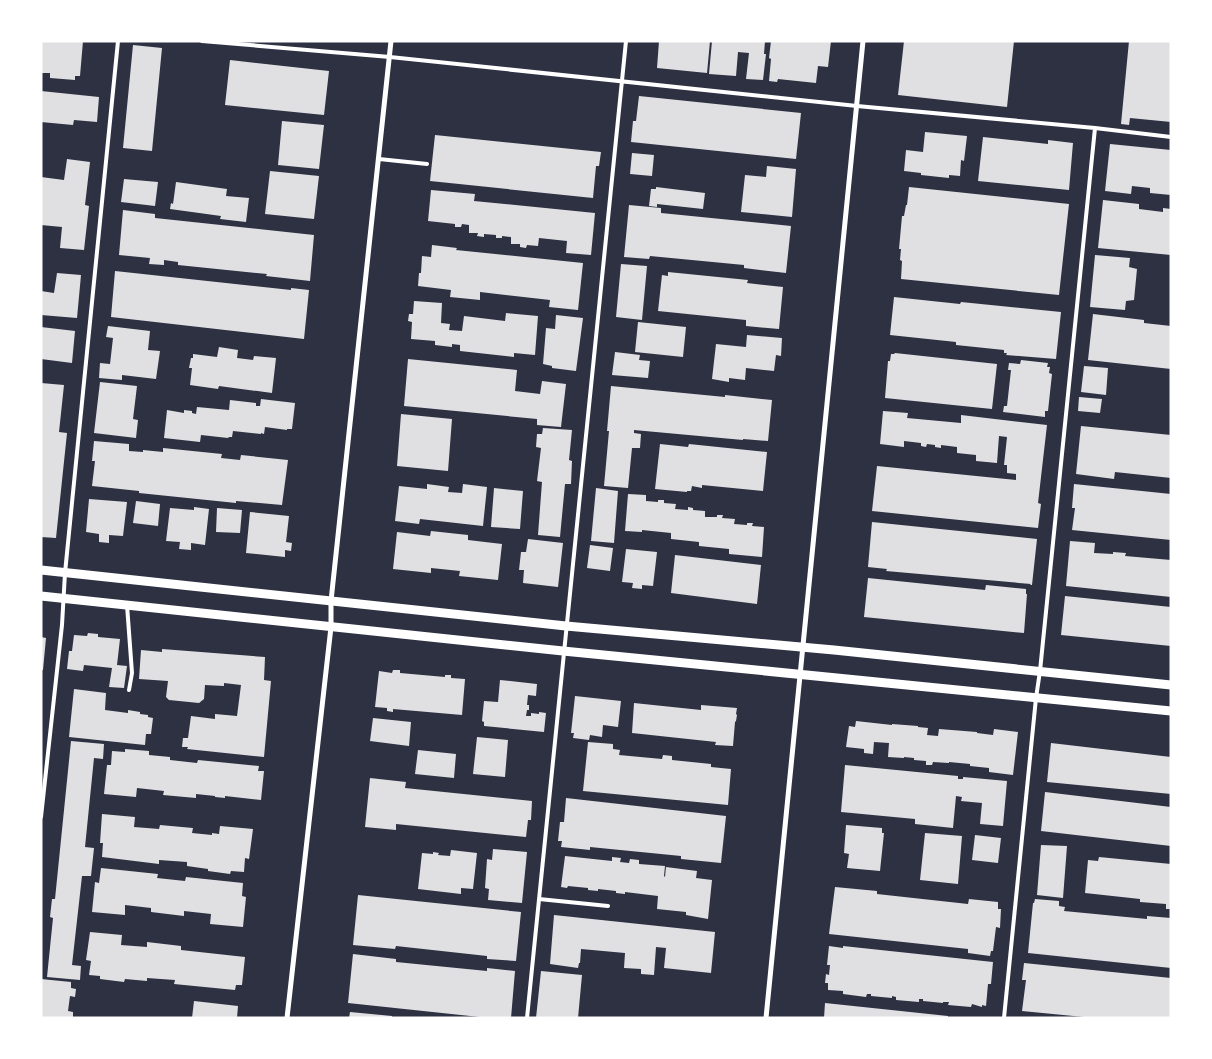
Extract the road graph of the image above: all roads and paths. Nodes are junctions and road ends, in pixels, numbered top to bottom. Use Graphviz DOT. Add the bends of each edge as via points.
graph roads {
  1 [pos="118,41"];
  2 [pos="202,41"];
  3 [pos="391,41"];
  4 [pos="626,41"];
  5 [pos="863,41"];
  6 [pos="390,57"];
  7 [pos="622,82"];
  8 [pos="857,106"];
  9 [pos="1096,128"];
  10 [pos="1171,137"];
  11 [pos="379,158"];
  12 [pos="427,164"];
  13 [pos="41,570"];
  14 [pos="65,573"];
  15 [pos="41,596"];
  16 [pos="64,598"];
  17 [pos="331,601"];
  18 [pos="128,606"];
  19 [pos="566,626"];
  20 [pos="331,627"];
  21 [pos="803,647"];
  22 [pos="564,651"];
  23 [pos="1040,671"];
  24 [pos="800,674"];
  25 [pos="1171,685"];
  26 [pos="129,690"];
  27 [pos="1036,698"];
  28 [pos="1171,711"];
  29 [pos="41,817"];
  30 [pos="539,899"];
  31 [pos="608,906"];
  32 [pos="287,1018"];
  33 [pos="527,1018"];
  34 [pos="766,1018"];
  35 [pos="1004,1018"];
  1 -- 14 [label="lane"];
  2 -- 6 [label="lane"];
  3 -- 6 [label="street"];
  4 -- 7 [label="lane"];
  5 -- 8 [label="street"];
  6 -- 7 [label="lane"];
  6 -- 11 [label="street"];
  7 -- 8 [label="lane"];
  7 -- 19 [label="lane"];
  8 -- 9 [label="lane"];
  8 -- 21 [label="street"];
  9 -- 10 [label="lane"];
  9 -- 23 [label="lane"];
  11 -- 12 [label="lane"];
  11 -- 17 [label="street"];
  13 -- 14 [label="street"];
  14 -- 16 [label="lane"];
  14 -- 17 [label="street"];
  15 -- 16 [label="street"];
  16 -- 18 [label="street"];
  16 -- 29 [label="lane"];
  17 -- 19 [label="street"];
  17 -- 20 [label="street"];
  18 -- 20 [label="street"];
  18 -- 26 [label="lane" via="132,673"];
  19 -- 21 [label="street"];
  19 -- 22 [label="lane"];
  20 -- 22 [label="street"];
  20 -- 32 [label="street"];
  21 -- 23 [label="street"];
  21 -- 24 [label="street"];
  22 -- 24 [label="street"];
  22 -- 30 [label="lane"];
  23 -- 25 [label="street"];
  23 -- 27 [label="lane"];
  24 -- 27 [label="street"];
  24 -- 34 [label="street"];
  27 -- 28 [label="street"];
  27 -- 35 [label="lane"];
  30 -- 31 [label="lane"];
  30 -- 33 [label="lane"];
}
